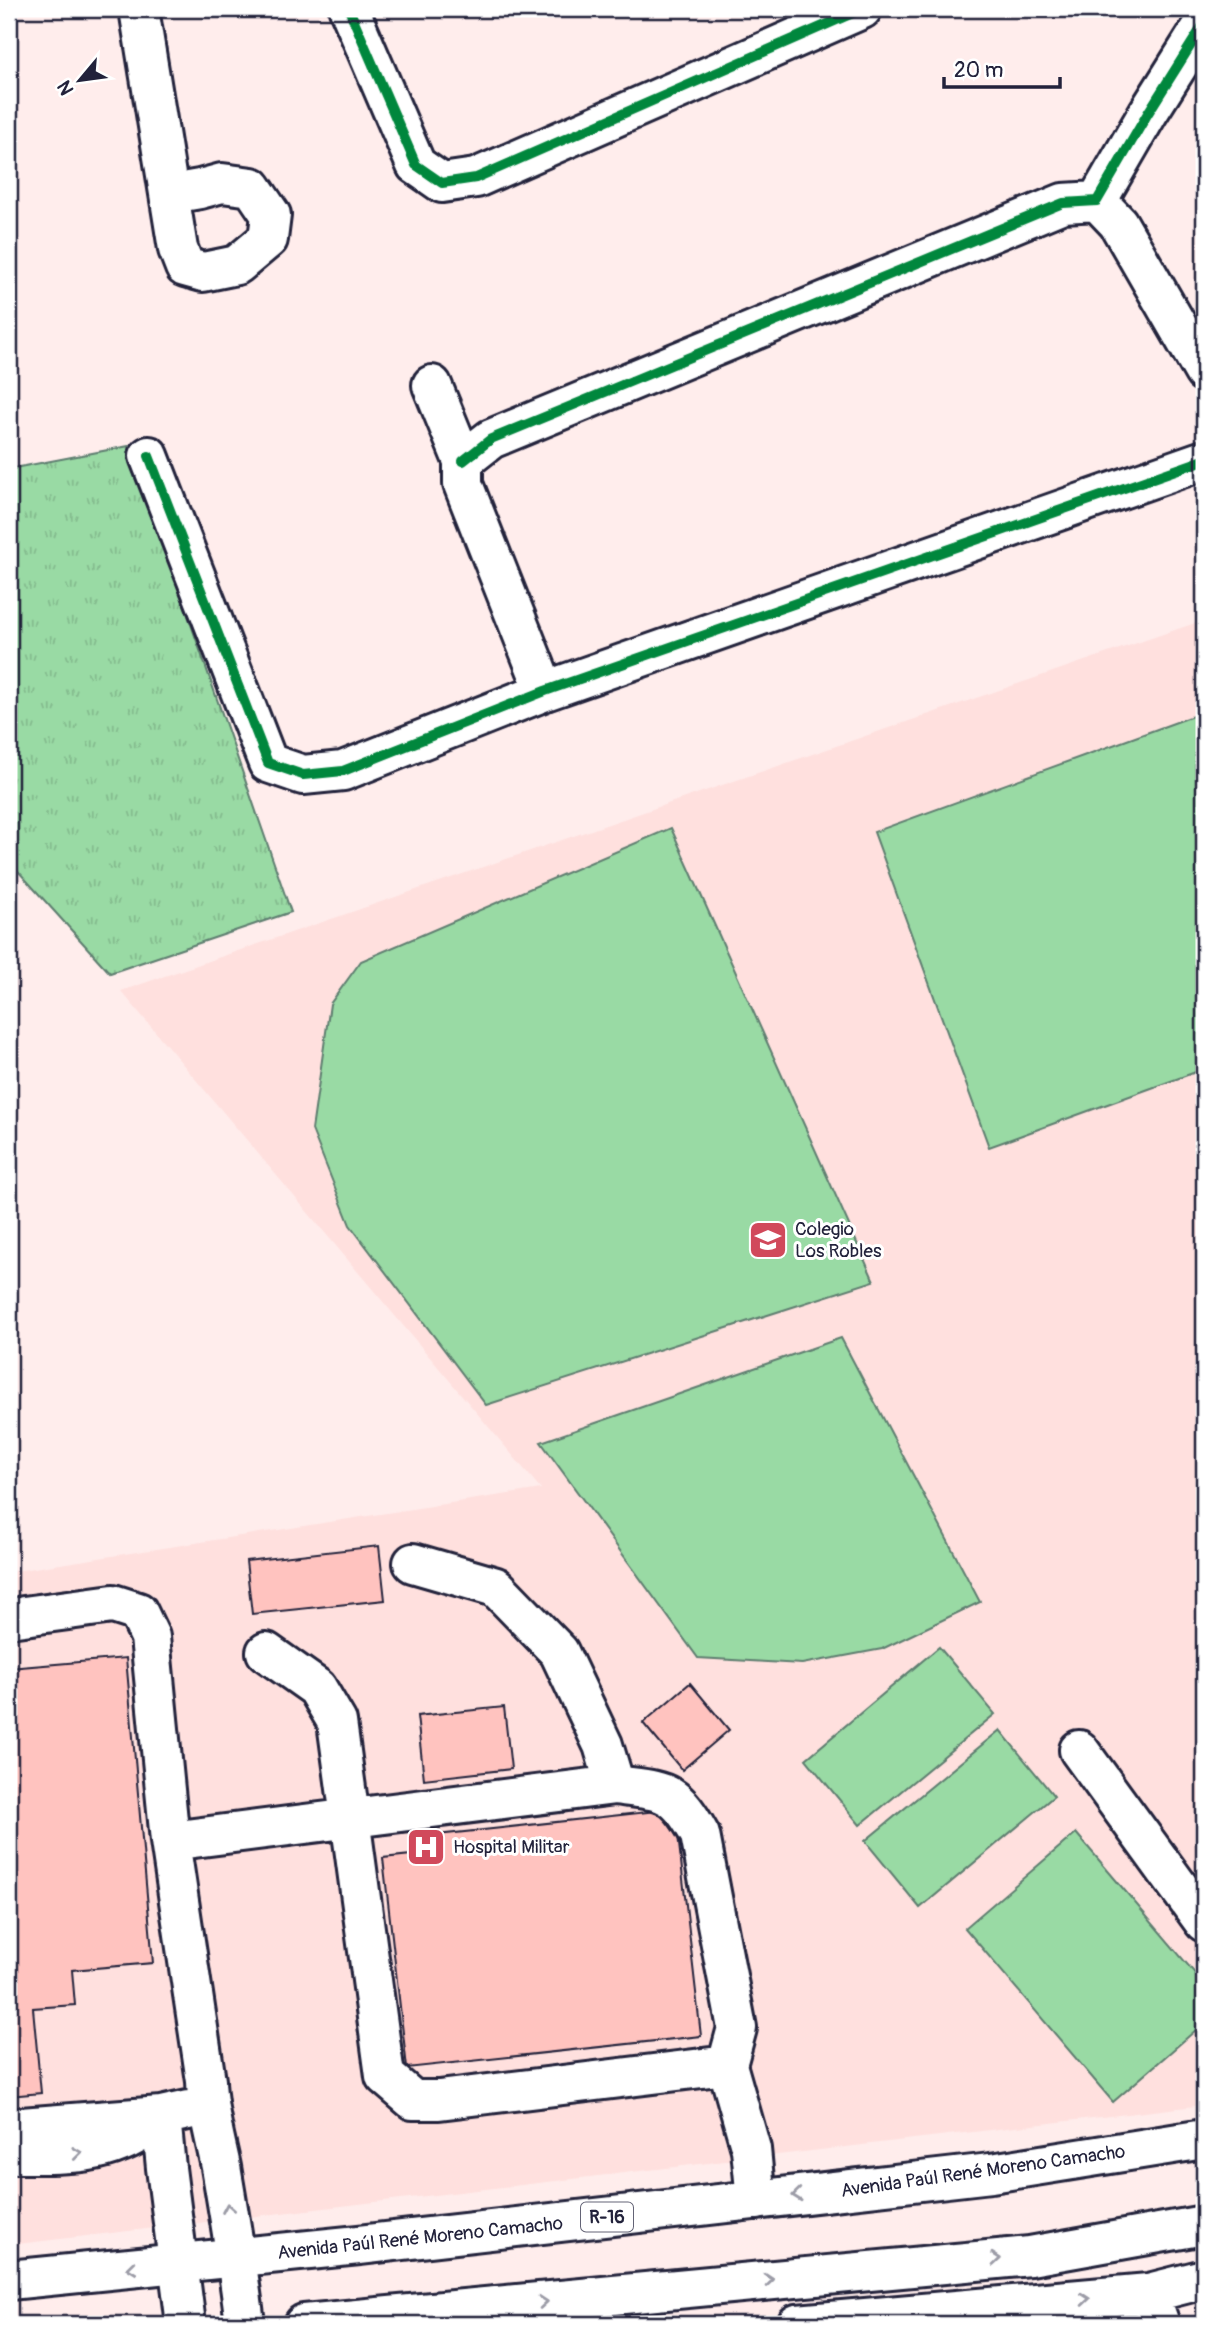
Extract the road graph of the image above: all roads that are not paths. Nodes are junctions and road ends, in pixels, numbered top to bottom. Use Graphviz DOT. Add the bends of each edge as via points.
graph roads {
  1 [pos="139,9"];
  2 [pos="349,9"];
  3 [pos="862,9"];
  4 [pos="1204,24"];
  5 [pos="170,194"];
  6 [pos="1097,201"];
  7 [pos="1204,372"];
  8 [pos="432,385"];
  9 [pos="149,456"];
  10 [pos="1204,460"];
  11 [pos="463,461"];
  12 [pos="545,691"];
  13 [pos="413,1563"];
  14 [pos="9,1618"];
  15 [pos="266,1652"];
  16 [pos="1079,1750"];
  17 [pos="615,1785"];
  18 [pos="349,1818"];
  19 [pos="170,1841"];
  20 [pos="1204,1922"];
  21 [pos="727,2065"];
  22 [pos="207,2106"];
  23 [pos="161,2116"];
  24 [pos="9,2128"];
  25 [pos="1204,2139"];
  26 [pos="9,2154"];
  27 [pos="755,2200"];
  28 [pos="1204,2225"];
  29 [pos="237,2258"];
  30 [pos="179,2263"];
  31 [pos="1204,2279"];
  32 [pos="9,2280"];
  33 [pos="1154,2309"];
  34 [pos="186,2324"];
  35 [pos="245,2324"];
  36 [pos="304,2324"];
  37 [pos="797,2324"];
  1 -- 5 [label="street"];
  2 -- 3 [label="street" via="416,165 442,183 476,178"];
  4 -- 6 [label="street"];
  6 -- 7 [label="street" via="1118,223"];
  6 -- 11 [label="street" via="1063,203 491,439"];
  8 -- 11 [label="street"];
  9 -- 12 [label="street" via="268,763 303,775 343,771"];
  10 -- 12 [label="street"];
  11 -- 12 [label="street" via="463,484"];
  13 -- 17 [label="street" via="496,1587 559,1652 603,1745"];
  14 -- 19 [label="street" via="113,1604 138,1612 150,1637"];
  15 -- 18 [label="street" via="317,1688 337,1721"];
  16 -- 20 [label="street"];
  17 -- 18 [label="street"];
  17 -- 21 [label="street" via="664,1791 686,1809 700,1835 737,2028"];
  18 -- 19 [label="street"];
  18 -- 21 [label="street" via="384,2076 413,2100"];
  19 -- 22 [label="street"];
  21 -- 27 [label="street" via="751,2148"];
  22 -- 23 [label="street"];
  29 -- 22 [label="street, one-way"];
  23 -- 24 [label="street"];
  26 -- 23 [label="street, one-way" via="78,2154 131,2139"];
  23 -- 30 [label="street"];
  25 -- 27 [label="street, Avenida Paúl René Moreno Camacho / R-16, one-way" via="991,2173"];
  27 -- 29 [label="street, Avenida Paúl René Moreno Camacho / R-16"];
  36 -- 28 [label="street, one-way" via="1030,2256"];
  29 -- 30 [label="street, Avenida Paúl René Moreno Camacho / R-16"];
  29 -- 35 [label="street"];
  30 -- 32 [label="street, Avenida Paúl René Moreno Camacho / R-16, one-way"];
  30 -- 34 [label="street"];
  31 -- 33 [label="street"];
  37 -- 33 [label="street, one-way"];
}
